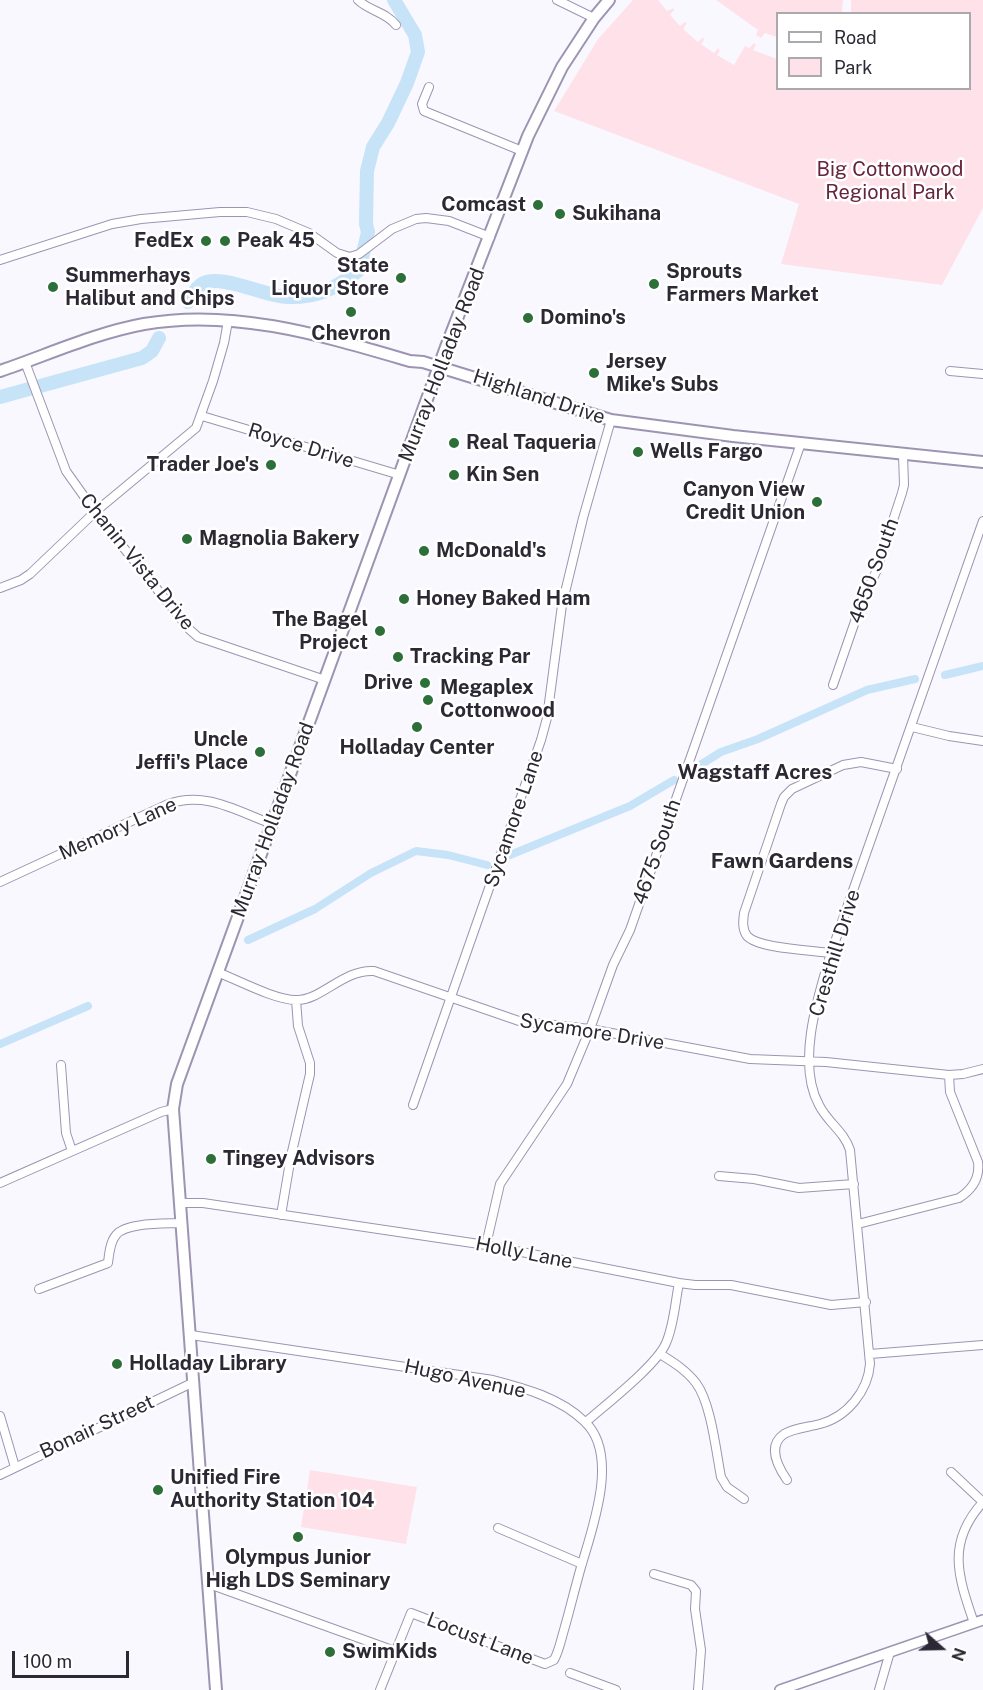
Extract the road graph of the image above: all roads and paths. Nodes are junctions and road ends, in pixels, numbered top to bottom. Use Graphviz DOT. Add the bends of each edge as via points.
graph roads {
  1 [pos="358,0"];
  2 [pos="557,0"];
  3 [pos="609,0"];
  4 [pos="594,18"];
  5 [pos="396,25"];
  6 [pos="429,87"];
  7 [pos="522,151"];
  8 [pos="490,237"];
  9 [pos="0,260"];
  10 [pos="228,321"];
  11 [pos="25,362"];
  12 [pos="440,367"];
  13 [pos="0,371"];
  14 [pos="950,371"];
  15 [pos="983,374"];
  16 [pos="202,416"];
  17 [pos="611,420"];
  18 [pos="801,443"];
  19 [pos="903,454"];
  20 [pos="983,462"];
  21 [pos="400,475"];
  22 [pos="95,512"];
  23 [pos="983,521"];
  24 [pos="0,588"];
  25 [pos="325,680"];
  26 [pos="833,686"];
  27 [pos="912,727"];
  28 [pos="983,741"];
  29 [pos="897,769"];
  30 [pos="272,824"];
  31 [pos="0,882"];
  32 [pos="831,952"];
  33 [pos="218,972"];
  34 [pos="452,998"];
  35 [pos="296,1000"];
  36 [pos="590,1029"];
  37 [pos="810,1061"];
  38 [pos="61,1065"];
  39 [pos="983,1068"];
  40 [pos="949,1075"];
  41 [pos="413,1105"];
  42 [pos="173,1109"];
  43 [pos="72,1151"];
  44 [pos="719,1176"];
  45 [pos="0,1183"];
  46 [pos="854,1184"];
  47 [pos="181,1203"];
  48 [pos="281,1215"];
  49 [pos="182,1223"];
  50 [pos="858,1224"];
  51 [pos="486,1245"];
  52 [pos="679,1283"];
  53 [pos="39,1289"];
  54 [pos="866,1302"];
  55 [pos="191,1335"];
  56 [pos="983,1345"];
  57 [pos="660,1354"];
  58 [pos="870,1354"];
  59 [pos="194,1382"];
  60 [pos="0,1416"];
  61 [pos="586,1422"];
  62 [pos="15,1467"];
  63 [pos="951,1472"];
  64 [pos="0,1475"];
  65 [pos="787,1480"];
  66 [pos="744,1499"];
  67 [pos="983,1502"];
  68 [pos="498,1528"];
  69 [pos="582,1564"];
  70 [pos="654,1574"];
  71 [pos="209,1584"];
  72 [pos="978,1622"];
  73 [pos="395,1651"];
  74 [pos="890,1652"];
  75 [pos="570,1673"];
  76 [pos="216,1690"];
  77 [pos="380,1690"];
  78 [pos="616,1690"];
  79 [pos="698,1690"];
  80 [pos="780,1690"];
  81 [pos="879,1690"];
  1 -- 5 [label="street"];
  2 -- 4 [label="street"];
  3 -- 4 [label="main road, Murray Holladay Road"];
  4 -- 7 [label="main road, Murray Holladay Road" via="562,67"];
  6 -- 7 [label="street" via="422,104 424,111"];
  7 -- 8 [label="main road, Murray Holladay Road"];
  8 -- 9 [label="street" via="449,221 426,218 392,229 350,257 337,253 309,233 261,215 220,212 112,224"];
  8 -- 12 [label="main road, Murray Holladay Road"];
  10 -- 11 [label="main road, Highland Drive" via="145,324"];
  10 -- 12 [label="main road, Highland Drive" via="298,330"];
  10 -- 16 [label="street"];
  11 -- 13 [label="main road, Highland Drive"];
  11 -- 22 [label="street, Chanin Vista Drive" via="66,471"];
  12 -- 17 [label="main road, Highland Drive"];
  12 -- 21 [label="main road, Murray Holladay Road"];
  14 -- 15 [label="street"];
  16 -- 21 [label="street, Royce Drive"];
  16 -- 22 [label="street" via="192,432"];
  17 -- 18 [label="main road, Highland Drive"];
  17 -- 34 [label="street, Sycamore Lane" via="562,605 542,740"];
  18 -- 19 [label="main road, Highland Drive"];
  18 -- 36 [label="street, 4675 South" via="630,930"];
  19 -- 20 [label="main road, Highland Drive"];
  19 -- 26 [label="street, 4650 South" via="902,493"];
  21 -- 25 [label="main road, Murray Holladay Road"];
  22 -- 24 [label="street" via="30,574"];
  22 -- 25 [label="street, Chanin Vista Drive" via="198,637"];
  23 -- 27 [label="street, Cresthill Drive"];
  25 -- 30 [label="main road, Murray Holladay Road"];
  27 -- 28 [label="street"];
  27 -- 29 [label="street, Cresthill Drive"];
  29 -- 32 [label="street, Cresthill Drive"];
  29 -- 32 [label="street" via="861,762 843,765 792,789 781,804 744,913 743,928 760,944"];
  30 -- 31 [label="street, Memory Lane" via="211,801 185,799"];
  30 -- 33 [label="main road, Murray Holladay Road"];
  32 -- 37 [label="street, Cresthill Drive" via="816,1005"];
  33 -- 35 [label="street"];
  33 -- 42 [label="main road, Murray Holladay Road" via="178,1079"];
  34 -- 35 [label="street, Sycamore Drive" via="369,971"];
  34 -- 36 [label="street, Sycamore Drive" via="515,1020"];
  34 -- 41 [label="street, Sycamore Lane"];
  35 -- 48 [label="street" via="298,1026 311,1069"];
  36 -- 37 [label="street, Sycamore Drive" via="742,1058"];
  36 -- 51 [label="street, 4675 South" via="565,1089 500,1184"];
  37 -- 40 [label="street, Sycamore Drive"];
  37 -- 46 [label="street, Cresthill Drive" via="812,1089 819,1107 847,1140"];
  38 -- 43 [label="street" via="66,1133"];
  39 -- 40 [label="street, Sycamore Drive"];
  40 -- 50 [label="street" via="950,1092 978,1162 974,1185 959,1198"];
  42 -- 43 [label="street"];
  42 -- 47 [label="main road, Murray Holladay Road"];
  43 -- 45 [label="street"];
  44 -- 46 [label="street" via="799,1188"];
  46 -- 50 [label="street, Cresthill Drive"];
  47 -- 48 [label="street, Holly Lane"];
  47 -- 49 [label="main road, Murray Holladay Road"];
  48 -- 51 [label="street, Holly Lane"];
  49 -- 53 [label="street" via="123,1229 113,1239 108,1263"];
  49 -- 55 [label="main road, Murray Holladay Road"];
  50 -- 54 [label="street, Cresthill Drive"];
  51 -- 52 [label="street, Holly Lane"];
  52 -- 54 [label="street, Holly Lane" via="731,1285 826,1304"];
  52 -- 57 [label="street" via="666,1345"];
  54 -- 58 [label="street, Cresthill Drive"];
  55 -- 59 [label="main road, Murray Holladay Road"];
  55 -- 61 [label="street, Hugo Avenue" via="493,1380 546,1397"];
  56 -- 58 [label="street"];
  57 -- 61 [label="street"];
  57 -- 66 [label="street" via="697,1384 722,1477"];
  58 -- 65 [label="street, Cresthill Drive" via="867,1381 850,1407 830,1421 789,1432 779,1440 776,1458"];
  59 -- 62 [label="street, Bonair Street"];
  59 -- 71 [label="main road, Murray Holladay Road"];
  60 -- 62 [label="street"];
  61 -- 69 [label="street" via="599,1449 602,1484"];
  62 -- 64 [label="street, Bonair Street"];
  63 -- 67 [label="street"];
  67 -- 72 [label="street" via="967,1522 958,1550 959,1576"];
  68 -- 69 [label="street"];
  69 -- 73 [label="street, Locust Lane" via="556,1656 549,1664 411,1613"];
  70 -- 79 [label="street" via="691,1585 696,1591 701,1650"];
  71 -- 73 [label="street"];
  71 -- 76 [label="main road, Murray Holladay Road"];
  72 -- 74 [label="street"];
  73 -- 77 [label="street"];
  74 -- 80 [label="street"];
  74 -- 81 [label="street"];
  75 -- 78 [label="street"];
}
